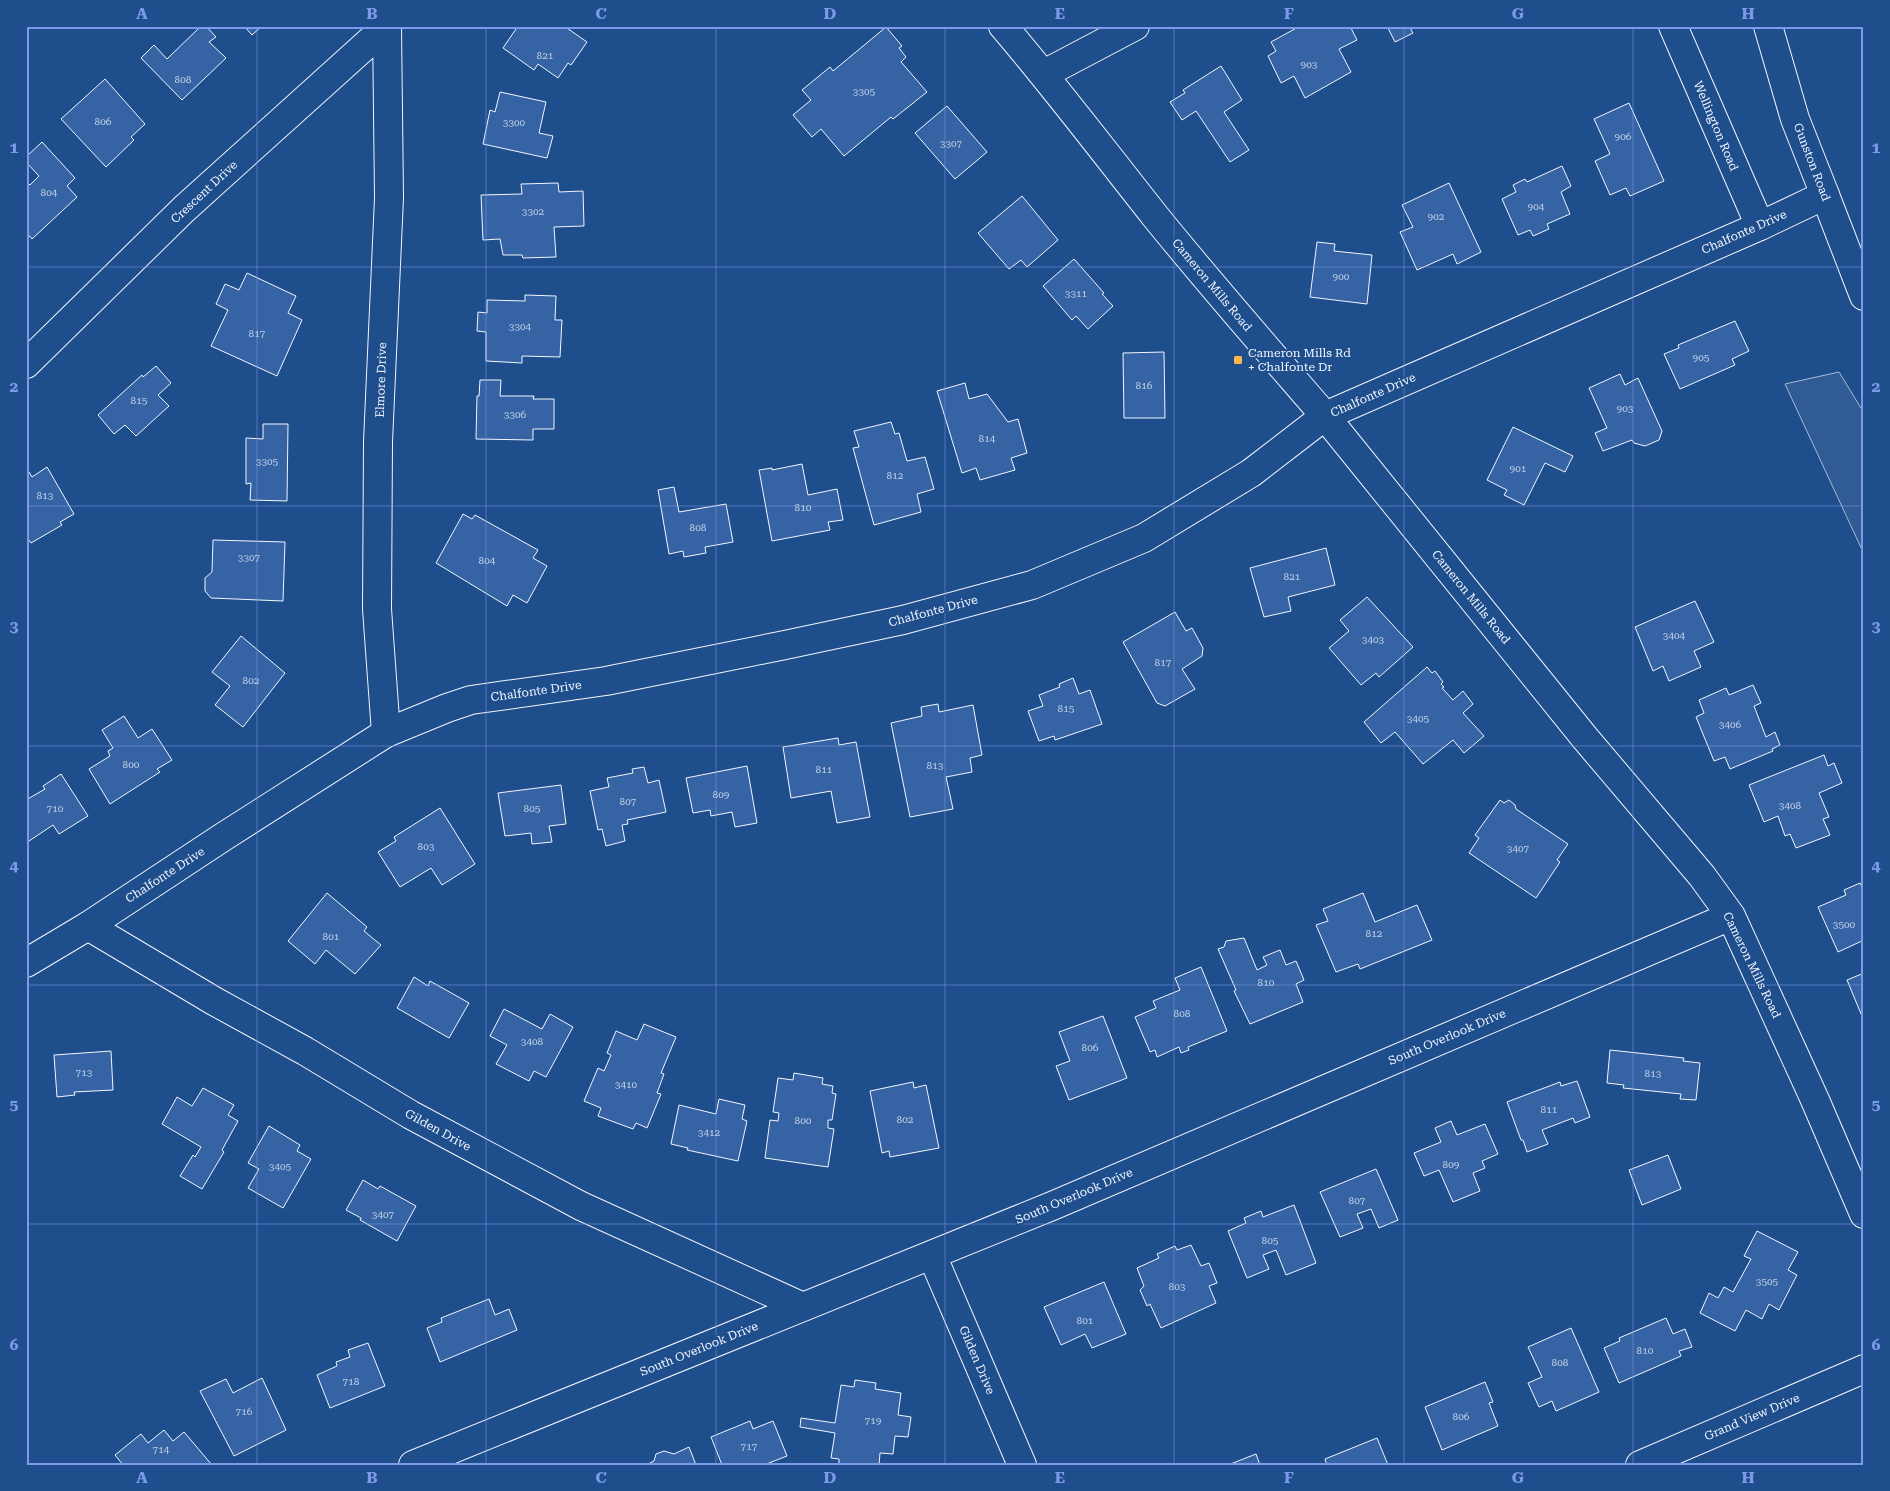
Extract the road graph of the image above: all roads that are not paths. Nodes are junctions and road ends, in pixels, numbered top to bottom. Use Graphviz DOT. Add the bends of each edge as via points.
graph roads {
  1 [pos="387,26"];
  2 [pos="1003,26"];
  3 [pos="1135,26"];
  4 [pos="1673,26"];
  5 [pos="1768,26"];
  6 [pos="1044,74"];
  7 [pos="1825,195"];
  8 [pos="1760,226"];
  9 [pos="1864,296"];
  10 [pos="26,364"];
  11 [pos="1325,416"];
  12 [pos="386,733"];
  13 [pos="1731,916"];
  14 [pos="88,926"];
  15 [pos="26,963"];
  16 [pos="1864,1214"];
  17 [pos="932,1255"];
  18 [pos="803,1307"];
  19 [pos="1864,1369"];
  20 [pos="414,1465"];
  21 [pos="1022,1465"];
  22 [pos="1640,1465"];
  1 -- 10 [label="street, Crescent Drive" via="184,209"];
  1 -- 12 [label="street, Elmore Drive" via="389,198 378,442 377,609"];
  2 -- 6 [label="street, Cameron Mills Road"];
  3 -- 6 [label="street"];
  4 -- 8 [label="street, Wellington Road"];
  5 -- 7 [label="street, Gunston Road" via="1796,119"];
  6 -- 11 [label="street, Cameron Mills Road" via="1156,217"];
  7 -- 8 [label="street, Chalfonte Drive"];
  7 -- 9 [label="street, Gunston Road"];
  8 -- 11 [label="street, Chalfonte Drive"];
  11 -- 12 [label="street, Chalfonte Drive" via="1252,473 1144,538 1032,585 903,620 794,643 606,681 471,700"];
  11 -- 13 [label="street, Cameron Mills Road" via="1584,738 1702,876"];
  12 -- 14 [label="street, Chalfonte Drive"];
  13 -- 16 [label="street, Cameron Mills Road" via="1816,1100"];
  13 -- 17 [label="street, South Overlook Drive"];
  14 -- 15 [label="street, Chalfonte Drive"];
  14 -- 18 [label="street, Gilden Drive" via="411,1115 573,1202"];
  17 -- 18 [label="street, South Overlook Drive"];
  17 -- 21 [label="street, Gilden Drive"];
  18 -- 20 [label="street, South Overlook Drive"];
  19 -- 22 [label="street, Grand View Drive"];
}
